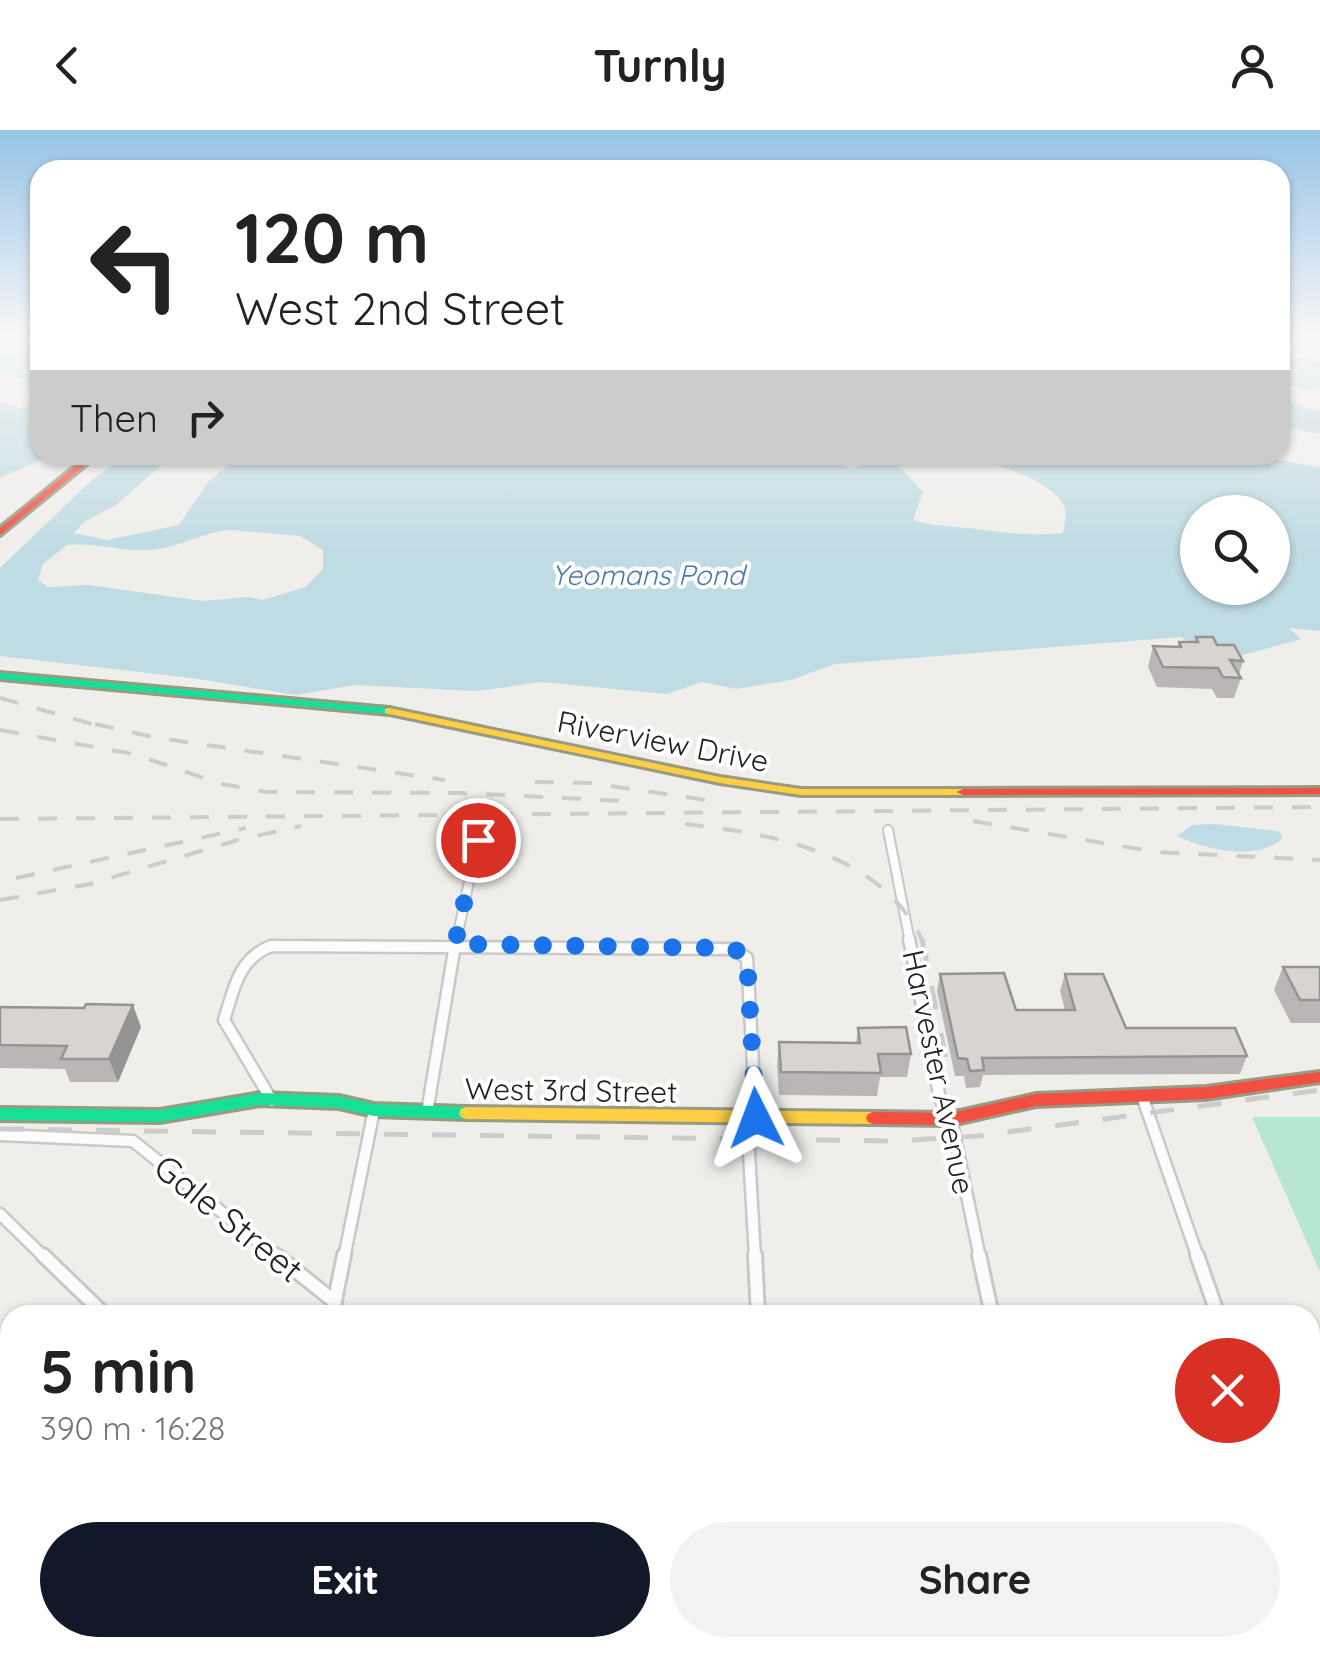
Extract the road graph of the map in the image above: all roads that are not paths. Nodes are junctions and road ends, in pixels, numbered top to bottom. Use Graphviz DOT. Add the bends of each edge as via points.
graph roads {
  1 [pos="82,465"];
  2 [pos="0,532"];
  3 [pos="0,676"];
  4 [pos="1320,791"];
  5 [pos="888,830"];
  6 [pos="478,840"];
  7 [pos="455,944"];
  8 [pos="1320,1077"];
  9 [pos="1142,1096"];
  10 [pos="272,1101"];
  11 [pos="374,1110"];
  12 [pos="426,1112"];
  13 [pos="0,1114"];
  14 [pos="752,1118"];
  15 [pos="951,1118"];
  16 [pos="0,1136"];
  17 [pos="0,1214"];
  18 [pos="95,1305"];
  19 [pos="328,1305"];
  20 [pos="334,1305"];
  21 [pos="758,1305"];
  22 [pos="990,1305"];
  23 [pos="1215,1305"];
  1 -- 2 [label="street"];
  3 -- 4 [label="street, Riverview Drive" via="392,711 802,792"];
  5 -- 15 [label="street, Harvester Avenue" via="940,1099"];
  6 -- 7 [label="street"];
  7 -- 10 [label="street" via="288,944 256,950 246,959 224,1020"];
  7 -- 12 [label="street"];
  7 -- 14 [label="street" via="733,948 747,958"];
  8 -- 9 [label="street, West 3rd Street"];
  9 -- 15 [label="street, West 3rd Street" via="1036,1100"];
  9 -- 23 [label="street"];
  10 -- 11 [label="street, West 3rd Street"];
  10 -- 13 [label="street, West 3rd Street" via="160,1116"];
  11 -- 12 [label="street, West 3rd Street"];
  11 -- 20 [label="street"];
  12 -- 14 [label="street, West 3rd Street"];
  14 -- 15 [label="street, West 3rd Street"];
  14 -- 21 [label="street"];
  15 -- 22 [label="street, Harvester Avenue"];
  16 -- 19 [label="street, Gale Street" via="133,1141"];
  17 -- 18 [label="street"];
}
